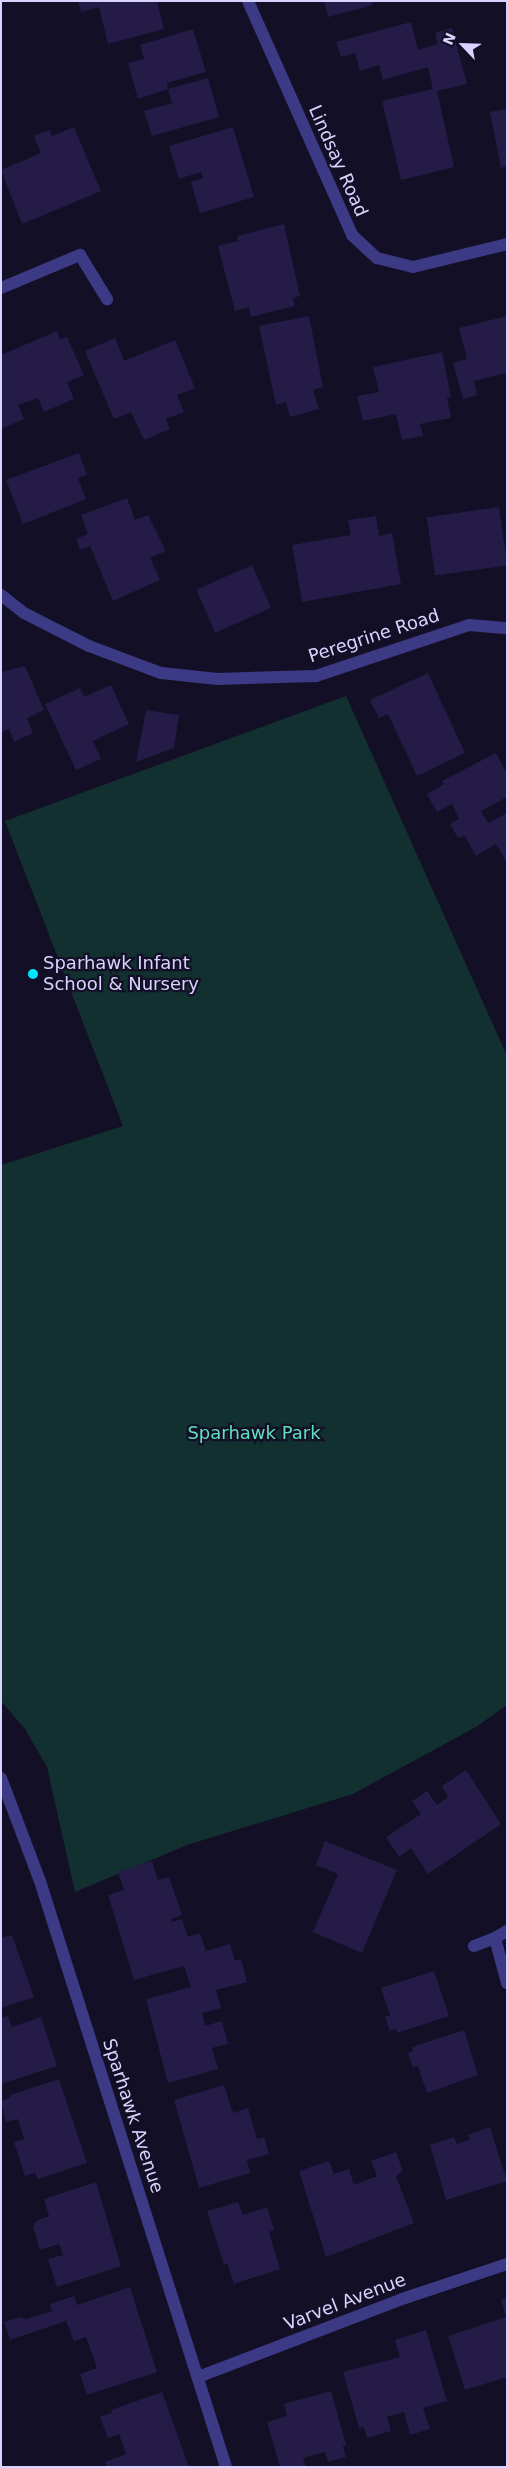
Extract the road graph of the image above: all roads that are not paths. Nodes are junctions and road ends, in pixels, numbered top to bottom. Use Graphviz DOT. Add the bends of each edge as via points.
graph roads {
  1 [pos="248,1"];
  2 [pos="507,244"];
  3 [pos="1,288"];
  4 [pos="107,299"];
  5 [pos="1,594"];
  6 [pos="507,628"];
  7 [pos="1,1778"];
  8 [pos="507,1931"];
  9 [pos="495,1938"];
  10 [pos="474,1946"];
  11 [pos="507,1983"];
  12 [pos="507,2264"];
  13 [pos="198,2377"];
  14 [pos="226,2467"];
  1 -- 2 [label="street, Lindsay Road" via="352,235 377,258 413,267"];
  3 -- 4 [label="street" via="80,255"];
  5 -- 6 [label="street, Peregrine Road" via="24,613 89,646 161,673 218,679 316,676 469,624"];
  7 -- 13 [label="street, Sparhawk Avenue" via="40,1881"];
  8 -- 9 [label="street"];
  9 -- 10 [label="street"];
  9 -- 11 [label="street"];
  12 -- 13 [label="street, Varvel Avenue"];
  13 -- 14 [label="street, Sparhawk Avenue"];
}
